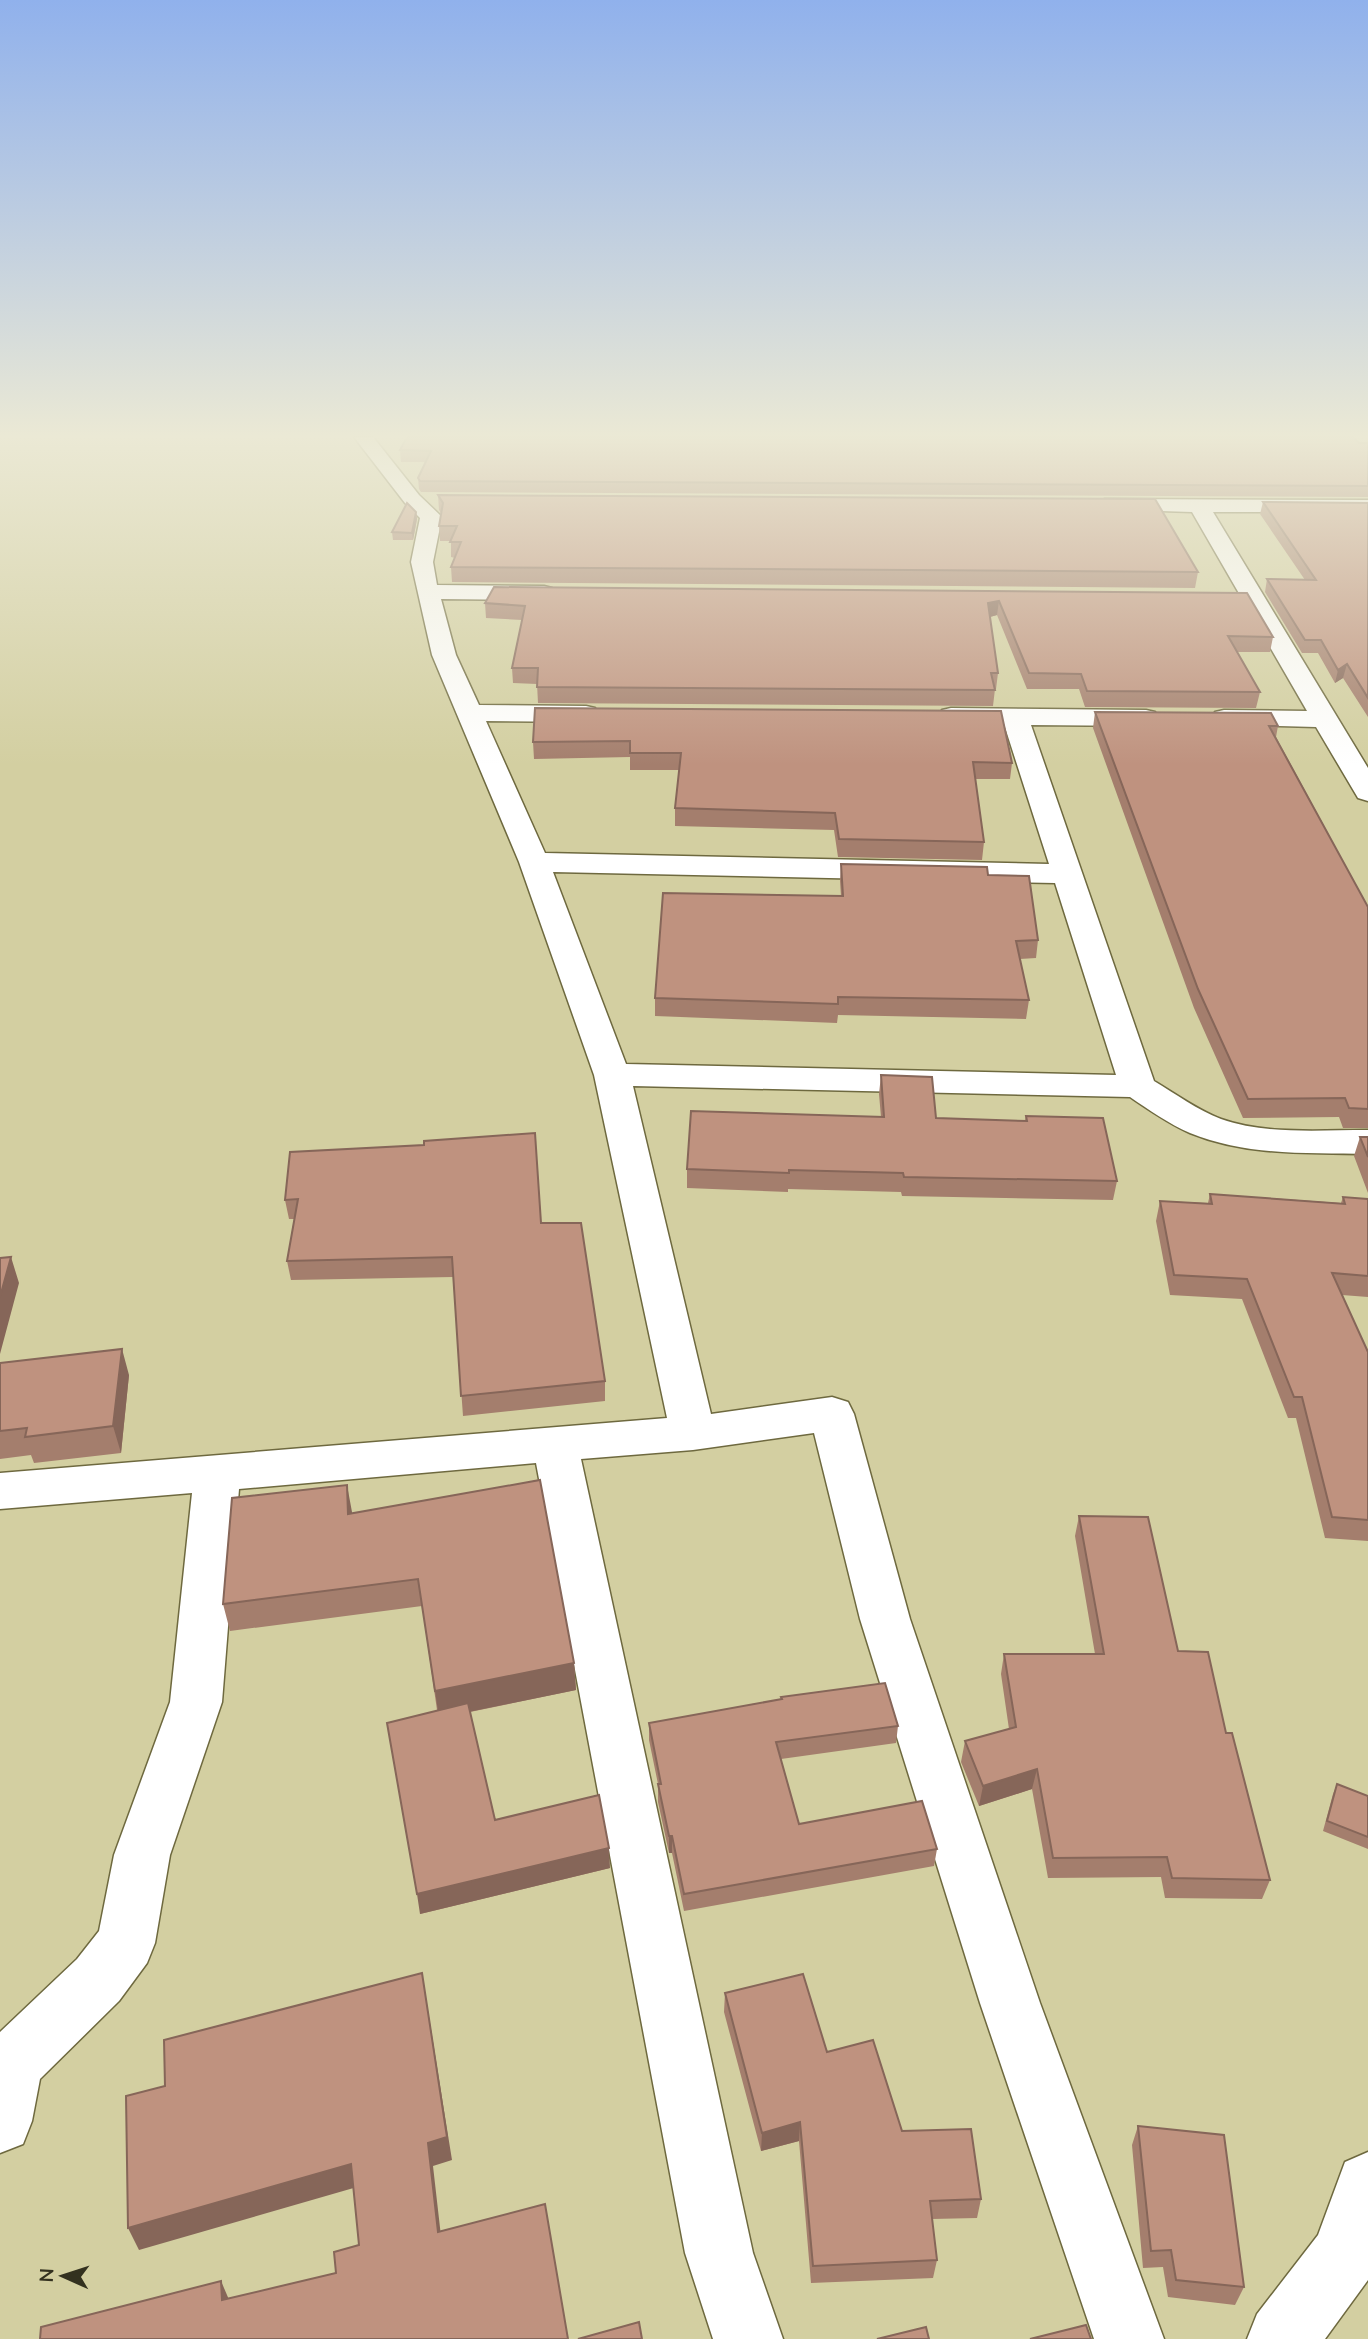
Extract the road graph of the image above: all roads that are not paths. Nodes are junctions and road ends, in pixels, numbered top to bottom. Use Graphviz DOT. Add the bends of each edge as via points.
graph roads {
  1 [pos="425,546"];
  2 [pos="1223,546"];
  3 [pos="427,592"];
  4 [pos="564,593"];
  5 [pos="1226,598"];
  6 [pos="1253,598"];
  7 [pos="469,713"];
  8 [pos="605,714"];
  9 [pos="933,716"];
  10 [pos="1015,717"];
  11 [pos="1176,718"];
  12 [pos="1202,718"];
  13 [pos="1323,719"];
  14 [pos="1368,792"];
  15 [pos="534,862"];
  16 [pos="1066,874"];
  17 [pos="612,1075"];
  18 [pos="1138,1086"];
  19 [pos="1368,1142"];
  20 [pos="693,1433"];
  21 [pos="555,1444"];
  22 [pos="217,1472"];
  23 [pos="0,1490"];
  24 [pos="0,2121"];
  25 [pos="1368,2185"];
  26 [pos="748,2339"];
  27 [pos="1129,2339"];
  28 [pos="1282,2339"];
  1 -- 3 [label="street" via="422,562"];
  2 -- 6 [label="street"];
  3 -- 4 [label="street"];
  3 -- 7 [label="street" via="444,655"];
  5 -- 6 [label="street"];
  6 -- 13 [label="street"];
  7 -- 8 [label="street"];
  7 -- 15 [label="street"];
  9 -- 10 [label="street"];
  10 -- 11 [label="street"];
  10 -- 16 [label="street"];
  12 -- 13 [label="street"];
  13 -- 14 [label="street"];
  15 -- 16 [label="street"];
  15 -- 17 [label="street"];
  16 -- 18 [label="street"];
  17 -- 18 [label="street"];
  17 -- 20 [label="street"];
  18 -- 19 [label="street" via="1176,1111 1216,1129 1254,1138"];
  20 -- 21 [label="street"];
  20 -- 27 [label="street" via="832,1414 885,1619 1010,2003"];
  21 -- 22 [label="street"];
  21 -- 26 [label="street" via="719,2253"];
  22 -- 23 [label="street"];
  22 -- 24 [label="street" via="196,1702 142,1855 126,1943 98,1980 12,2063"];
  25 -- 28 [label="street" via="1345,2255"];
}
